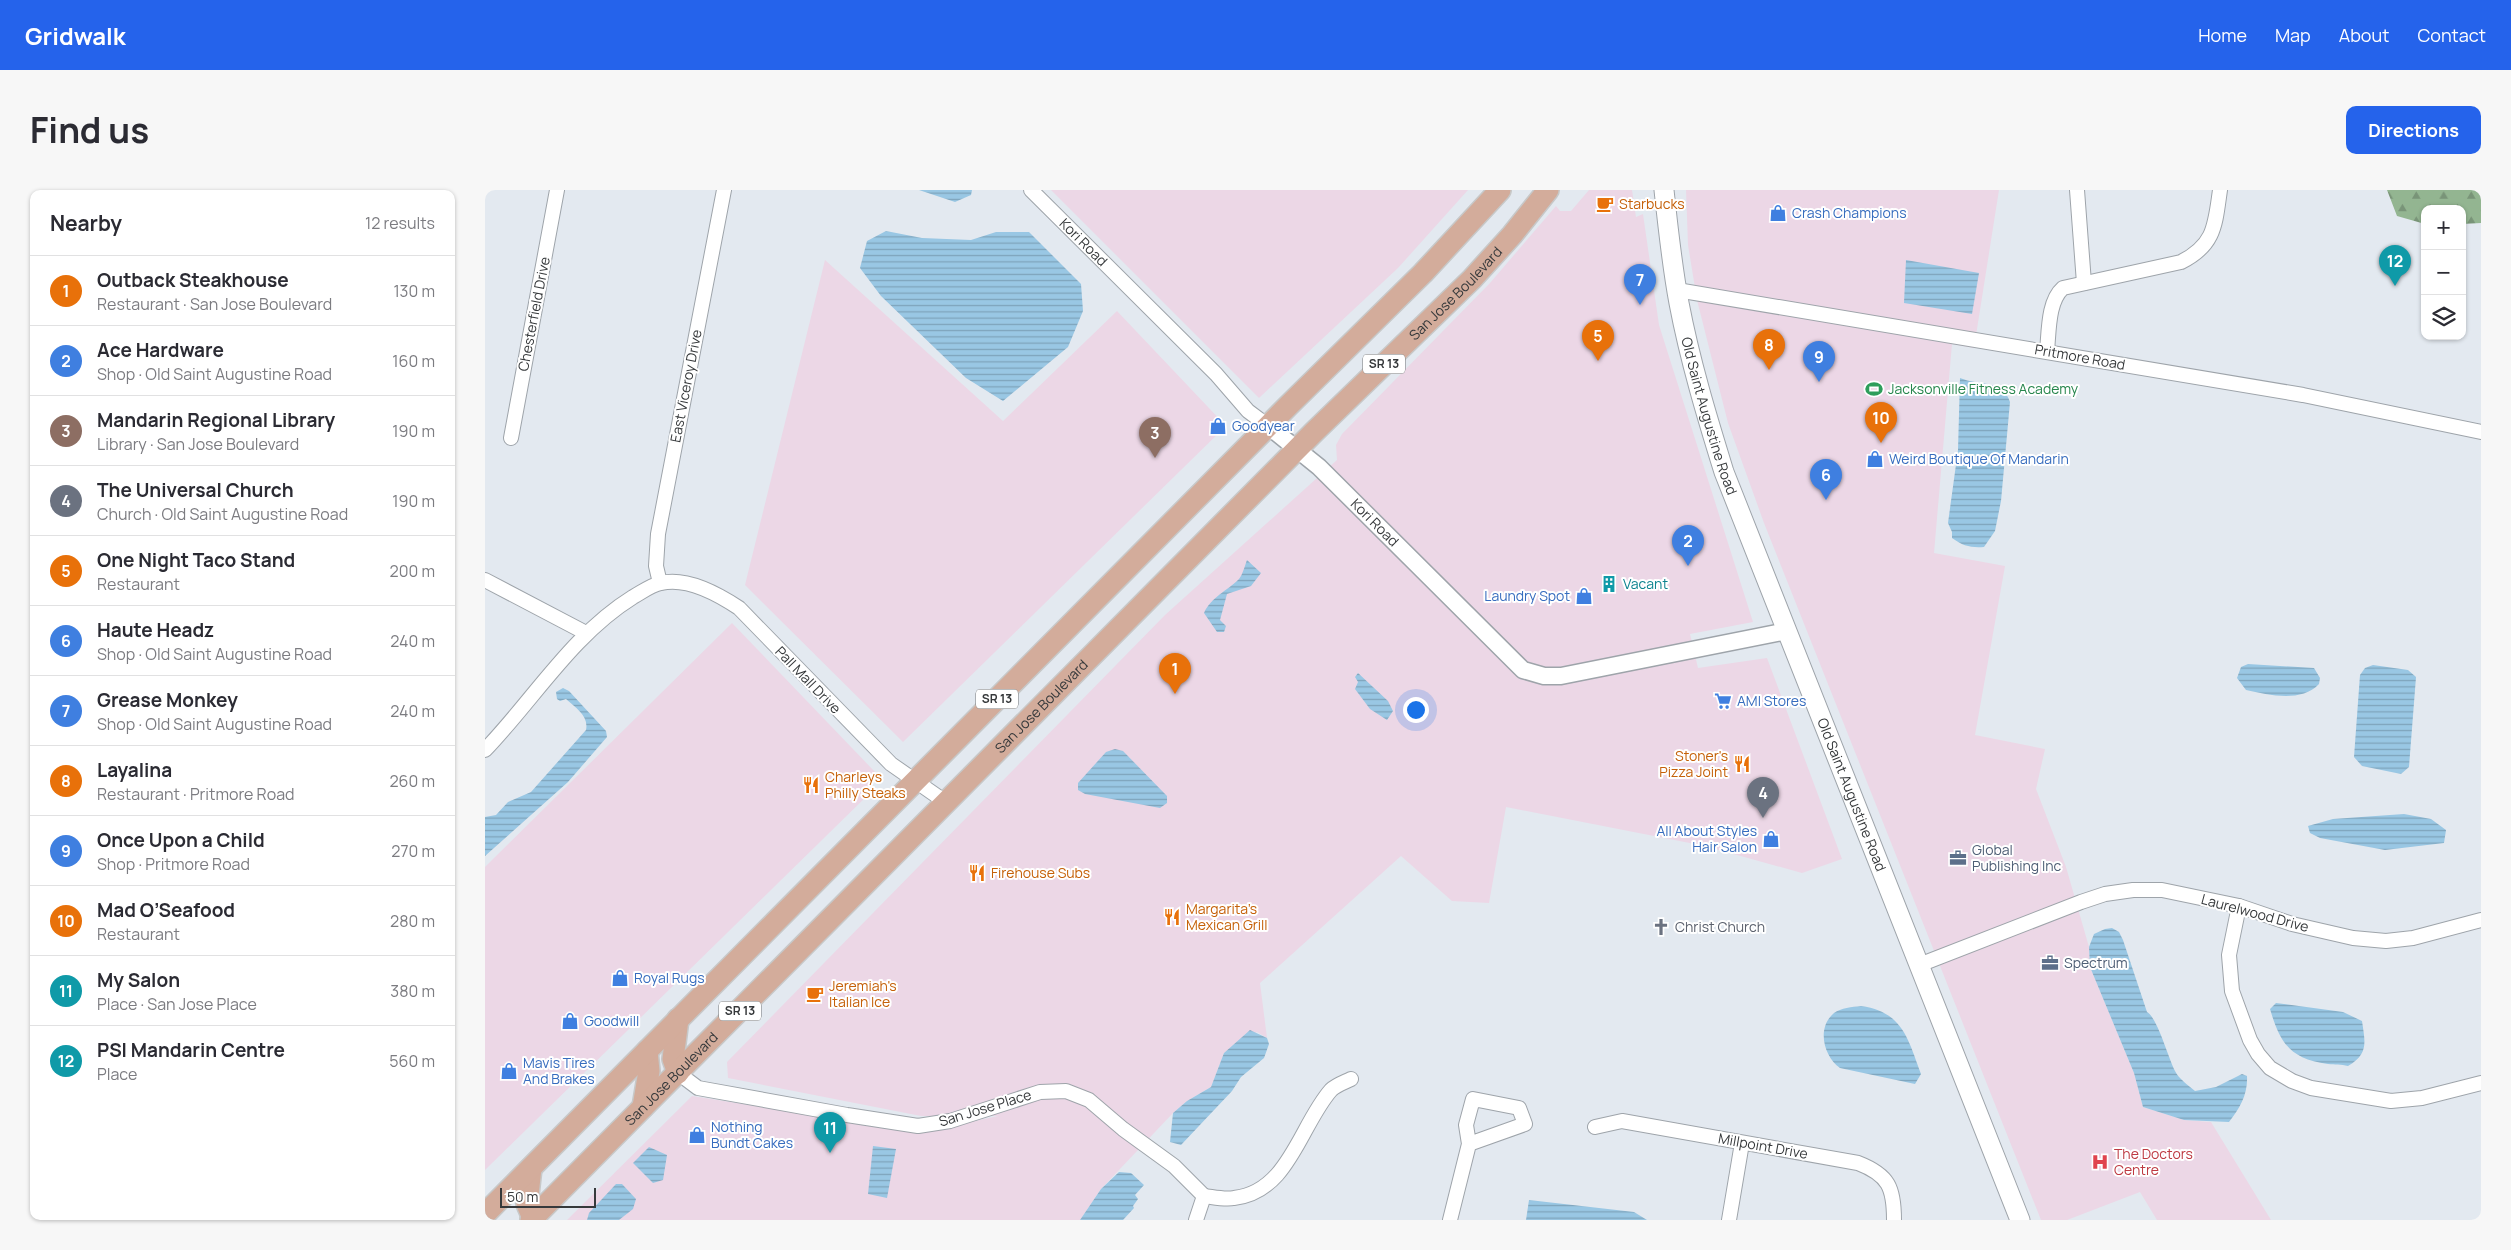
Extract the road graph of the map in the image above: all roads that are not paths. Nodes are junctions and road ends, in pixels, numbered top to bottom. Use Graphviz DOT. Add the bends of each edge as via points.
graph roads {
  1 [pos="557,190"];
  2 [pos="724,190"];
  3 [pos="1031,190"];
  4 [pos="1500,190"];
  5 [pos="1548,190"];
  6 [pos="1664,190"];
  7 [pos="2077,190"];
  8 [pos="2220,190"];
  9 [pos="2085,283"];
  10 [pos="1677,290"];
  11 [pos="2047,351"];
  12 [pos="1268,426"];
  13 [pos="2481,432"];
  14 [pos="511,438"];
  15 [pos="1297,449"];
  16 [pos="485,580"];
  17 [pos="660,583"];
  18 [pos="1787,631"];
  19 [pos="586,633"];
  20 [pos="485,750"];
  21 [pos="916,781"];
  22 [pos="947,803"];
  23 [pos="2239,906"];
  24 [pos="2481,920"];
  25 [pos="1919,965"];
  26 [pos="678,1019"];
  27 [pos="647,1051"];
  28 [pos="678,1073"];
  29 [pos="1351,1079"];
  30 [pos="2481,1083"];
  31 [pos="643,1107"];
  32 [pos="1595,1127"];
  33 [pos="1742,1143"];
  34 [pos="1469,1144"];
  35 [pos="531,1168"];
  36 [pos="1204,1196"];
  37 [pos="485,1214"];
  38 [pos="532,1219"];
  39 [pos="1196,1220"];
  40 [pos="1450,1220"];
  41 [pos="1729,1220"];
  42 [pos="1894,1220"];
  43 [pos="2020,1220"];
  1 -- 14 [label="street, Chesterfield Drive"];
  2 -- 17 [label="street, East Viceroy Drive" via="658,534 656,566"];
  3 -- 12 [label="street, Kori Road" via="1216,374 1248,411"];
  4 -- 12 [label="main road, SR 13" via="1418,279"];
  5 -- 15 [label="main road, San Jose Boulevard / SR 13" via="1472,279"];
  6 -- 10 [label="main road, Old Saint Augustine Road"];
  7 -- 9 [label="street"];
  8 -- 9 [label="street" via="2212,233 2198,254 2181,262"];
  9 -- 11 [label="street" via="2063,288 2057,293"];
  10 -- 11 [label="street, Pritmore Road"];
  10 -- 18 [label="main road, Old Saint Augustine Road" via="1704,409 1724,472"];
  11 -- 13 [label="street, Pritmore Road" via="2303,395"];
  12 -- 15 [label="street, Kori Road"];
  12 -- 21 [label="main road, SR 13"];
  15 -- 18 [label="street, Kori Road" via="1319,467 1515,664 1534,674 1561,676"];
  15 -- 22 [label="main road, San Jose Boulevard / SR 13"];
  16 -- 19 [label="street"];
  17 -- 19 [label="street" via="622,604"];
  17 -- 21 [label="street, Pall Mall Drive" via="675,582 703,589 739,608 866,740 891,764"];
  18 -- 25 [label="main road, Old Saint Augustine Road"];
  19 -- 20 [label="street"];
  21 -- 22 [label="street, Pall Mall Drive"];
  21 -- 26 [label="main road, SR 13"];
  22 -- 28 [label="main road, San Jose Boulevard / SR 13"];
  23 -- 24 [label="street, Laurelwood Drive" via="2292,924 2353,938 2386,941 2413,938"];
  23 -- 25 [label="street, Laurelwood Drive" via="2162,890 2105,894"];
  23 -- 30 [label="street" via="2229,955 2232,991 2250,1040 2270,1068 2311,1088 2391,1101 2422,1098"];
  25 -- 43 [label="main road, Old Saint Augustine Road"];
  26 -- 27 [label="main road, SR 13"];
  26 -- 28 [label="main road" via="673,1059"];
  27 -- 31 [label="main road" via="649,1071"];
  27 -- 35 [label="main road, SR 13"];
  28 -- 31 [label="main road, San Jose Boulevard / SR 13"];
  28 -- 36 [label="street, San Jose Place" via="698,1088 918,1126 950,1121 1040,1092 1066,1091 1089,1100 1174,1166"];
  29 -- 36 [label="street" via="1332,1090 1281,1171 1269,1184 1252,1194 1233,1199"];
  31 -- 38 [label="main road, San Jose Boulevard / SR 13"];
  32 -- 33 [label="street, Millpoint Drive" via="1622,1121"];
  33 -- 41 [label="street"];
  33 -- 42 [label="street, Millpoint Drive" via="1871,1168 1885,1180 1894,1196"];
  34 -- 40 [label="street"];
  35 -- 37 [label="main road, SR 13"];
  35 -- 38 [label="main road" via="527,1204"];
  36 -- 39 [label="street"];
}
